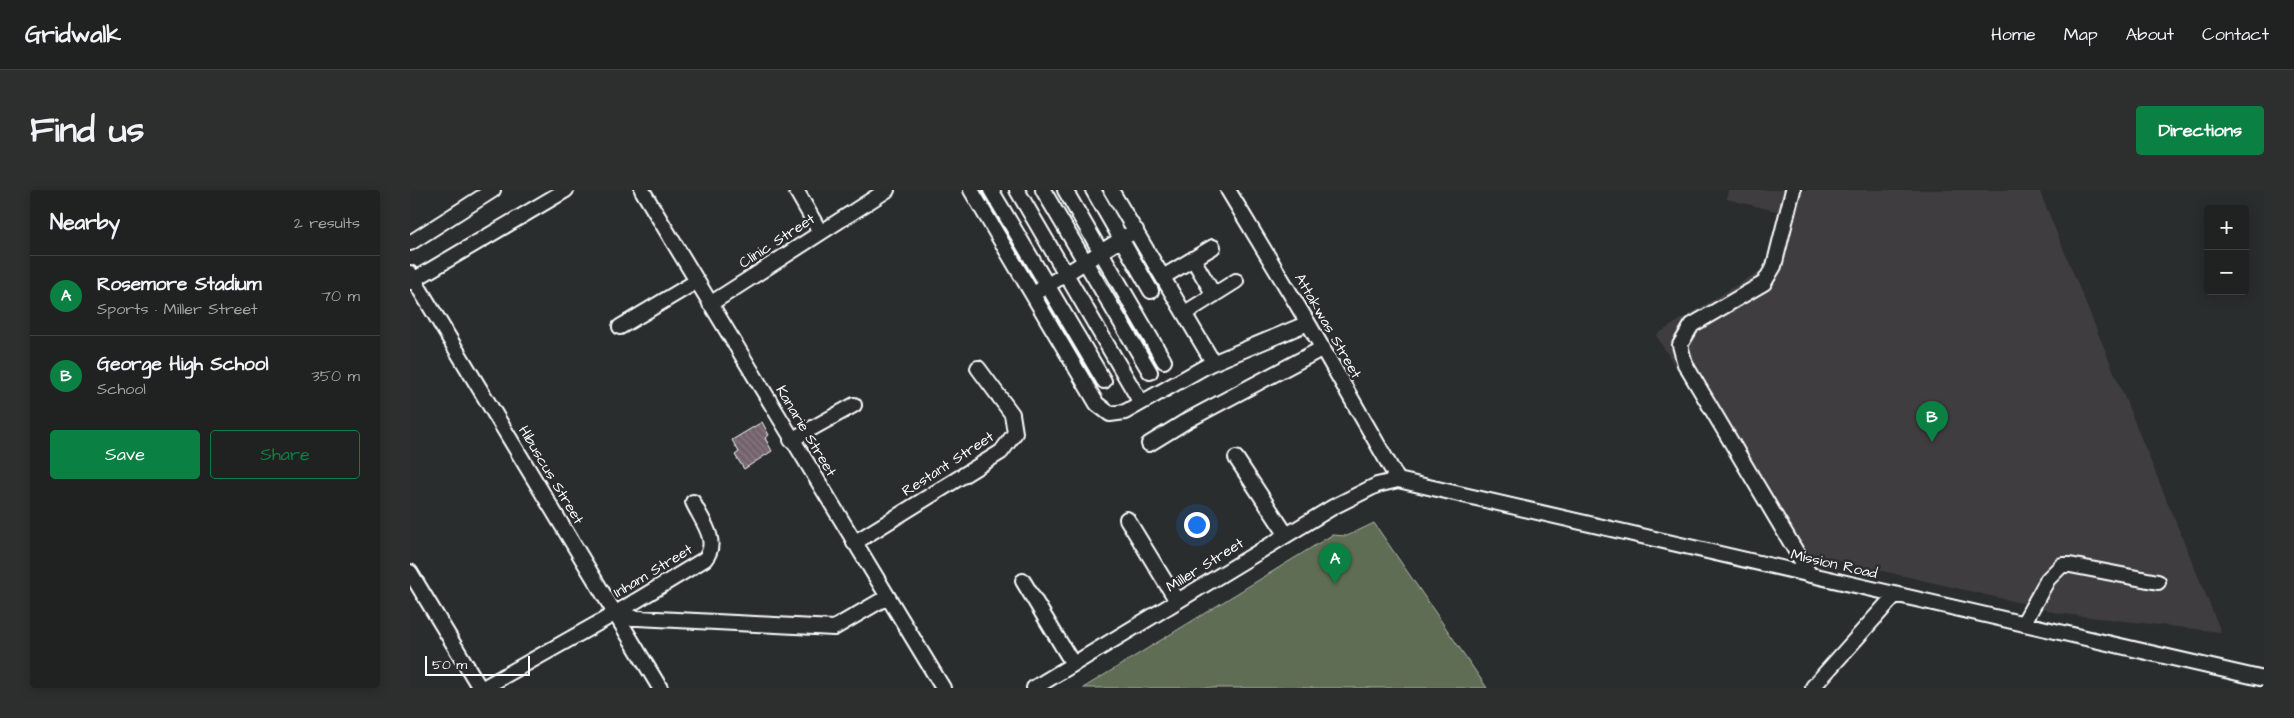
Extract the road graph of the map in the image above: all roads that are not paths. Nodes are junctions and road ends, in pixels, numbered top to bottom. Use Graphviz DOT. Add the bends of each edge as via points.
graph roads {
  1 [pos="493,190"];
  2 [pos="642,190"];
  3 [pos="796,190"];
  4 [pos="888,190"];
  5 [pos="971,190"];
  6 [pos="991,190"];
  7 [pos="1016,190"];
  8 [pos="1043,190"];
  9 [pos="1064,190"];
  10 [pos="1092,190"];
  11 [pos="1111,190"];
  12 [pos="1228,190"];
  13 [pos="1793,190"];
  14 [pos="560,191"];
  15 [pos="1136,230"];
  16 [pos="820,232"];
  17 [pos="1121,240"];
  18 [pos="410,243"];
  19 [pos="1213,247"];
  20 [pos="1100,253"];
  21 [pos="1193,258"];
  22 [pos="1085,262"];
  23 [pos="1066,274"];
  24 [pos="1163,276"];
  25 [pos="411,279"];
  26 [pos="697,281"];
  27 [pos="1236,281"];
  28 [pos="1047,285"];
  29 [pos="1151,291"];
  30 [pos="1033,294"];
  31 [pos="1214,295"];
  32 [pos="710,304"];
  33 [pos="1185,313"];
  34 [pos="1136,314"];
  35 [pos="1091,316"];
  36 [pos="1122,322"];
  37 [pos="1308,323"];
  38 [pos="1072,326"];
  39 [pos="620,327"];
  40 [pos="1102,334"];
  41 [pos="1057,335"];
  42 [pos="1323,348"];
  43 [pos="1164,361"];
  44 [pos="1214,362"];
  45 [pos="978,368"];
  46 [pos="1150,372"];
  47 [pos="1104,381"];
  48 [pos="1141,403"];
  49 [pos="854,405"];
  50 [pos="791,440"];
  51 [pos="1149,444"];
  52 [pos="1236,458"];
  53 [pos="1398,480"];
  54 [pos="693,502"];
  55 [pos="1127,519"];
  56 [pos="1286,534"];
  57 [pos="854,543"];
  58 [pos="410,572"];
  59 [pos="1810,576"];
  60 [pos="1023,582"];
  61 [pos="2158,582"];
  62 [pos="1895,595"];
  63 [pos="887,597"];
  64 [pos="1177,601"];
  65 [pos="617,615"];
  66 [pos="2023,624"];
  67 [pos="1073,664"];
  68 [pos="2264,680"];
  69 [pos="1813,687"];
  70 [pos="481,688"];
  71 [pos="660,688"];
  72 [pos="943,688"];
  73 [pos="1034,688"];
  1 -- 18 [label="street"];
  2 -- 26 [label="street, Kanarie Street"];
  3 -- 16 [label="street"];
  4 -- 16 [label="street, Clinic Street"];
  5 -- 30 [label="street"];
  6 -- 28 [label="street"];
  7 -- 23 [label="street"];
  8 -- 22 [label="street"];
  9 -- 20 [label="street"];
  10 -- 17 [label="street"];
  11 -- 15 [label="street"];
  12 -- 37 [label="street, Attakwas Street"];
  13 -- 59 [label="street" via="1769,278 1692,325 1680,346 1685,364"];
  14 -- 25 [label="street"];
  15 -- 17 [label="street"];
  15 -- 24 [label="street"];
  16 -- 32 [label="street, Clinic Street"];
  17 -- 20 [label="street"];
  17 -- 29 [label="street"];
  19 -- 21 [label="street"];
  20 -- 22 [label="street"];
  20 -- 34 [label="street"];
  21 -- 24 [label="street"];
  21 -- 31 [label="street"];
  22 -- 23 [label="street"];
  22 -- 36 [label="street"];
  23 -- 28 [label="street"];
  23 -- 35 [label="street"];
  24 -- 33 [label="street"];
  25 -- 65 [label="street, Hibuscus Street"];
  26 -- 32 [label="street, Kanarie Street"];
  26 -- 39 [label="street"];
  27 -- 31 [label="street"];
  28 -- 30 [label="street"];
  28 -- 38 [label="street"];
  30 -- 41 [label="street"];
  31 -- 33 [label="street"];
  32 -- 50 [label="street, Kanarie Street"];
  33 -- 44 [label="street"];
  34 -- 36 [label="street"];
  34 -- 43 [label="street"];
  35 -- 38 [label="street"];
  35 -- 40 [label="street"];
  36 -- 40 [label="street"];
  36 -- 46 [label="street"];
  37 -- 42 [label="street, Attakwas Street"];
  37 -- 44 [label="street"];
  38 -- 41 [label="street"];
  38 -- 47 [label="street"];
  40 -- 48 [label="street"];
  41 -- 48 [label="street" via="1104,411 1117,415"];
  42 -- 51 [label="street"];
  42 -- 53 [label="street, Attakwas Street"];
  44 -- 48 [label="street"];
  45 -- 57 [label="street, Restant Street" via="1012,414 1015,433 1010,442 1001,452"];
  49 -- 50 [label="street"];
  50 -- 57 [label="street, Kanarie Street"];
  52 -- 56 [label="street"];
  53 -- 56 [label="street, Miller Street" via="1377,484"];
  53 -- 59 [label="street, Mission Road"];
  54 -- 65 [label="street, Inham Street" via="711,540 711,552 698,565"];
  55 -- 64 [label="street"];
  56 -- 64 [label="street, Miller Street"];
  57 -- 63 [label="street, Kanarie Street"];
  58 -- 70 [label="street"];
  59 -- 62 [label="street, Mission Road"];
  60 -- 67 [label="street"];
  61 -- 66 [label="street" via="2062,565 2048,579"];
  62 -- 66 [label="street, Mission Road"];
  62 -- 69 [label="street"];
  63 -- 65 [label="street" via="834,628"];
  63 -- 72 [label="street, Kanarie Street"];
  64 -- 67 [label="street, Miller Street"];
  65 -- 70 [label="street, Inham Street"];
  65 -- 71 [label="street, Hibuscus Street"];
  66 -- 68 [label="street, Mission Road"];
  67 -- 73 [label="street, Miller Street"];
}
